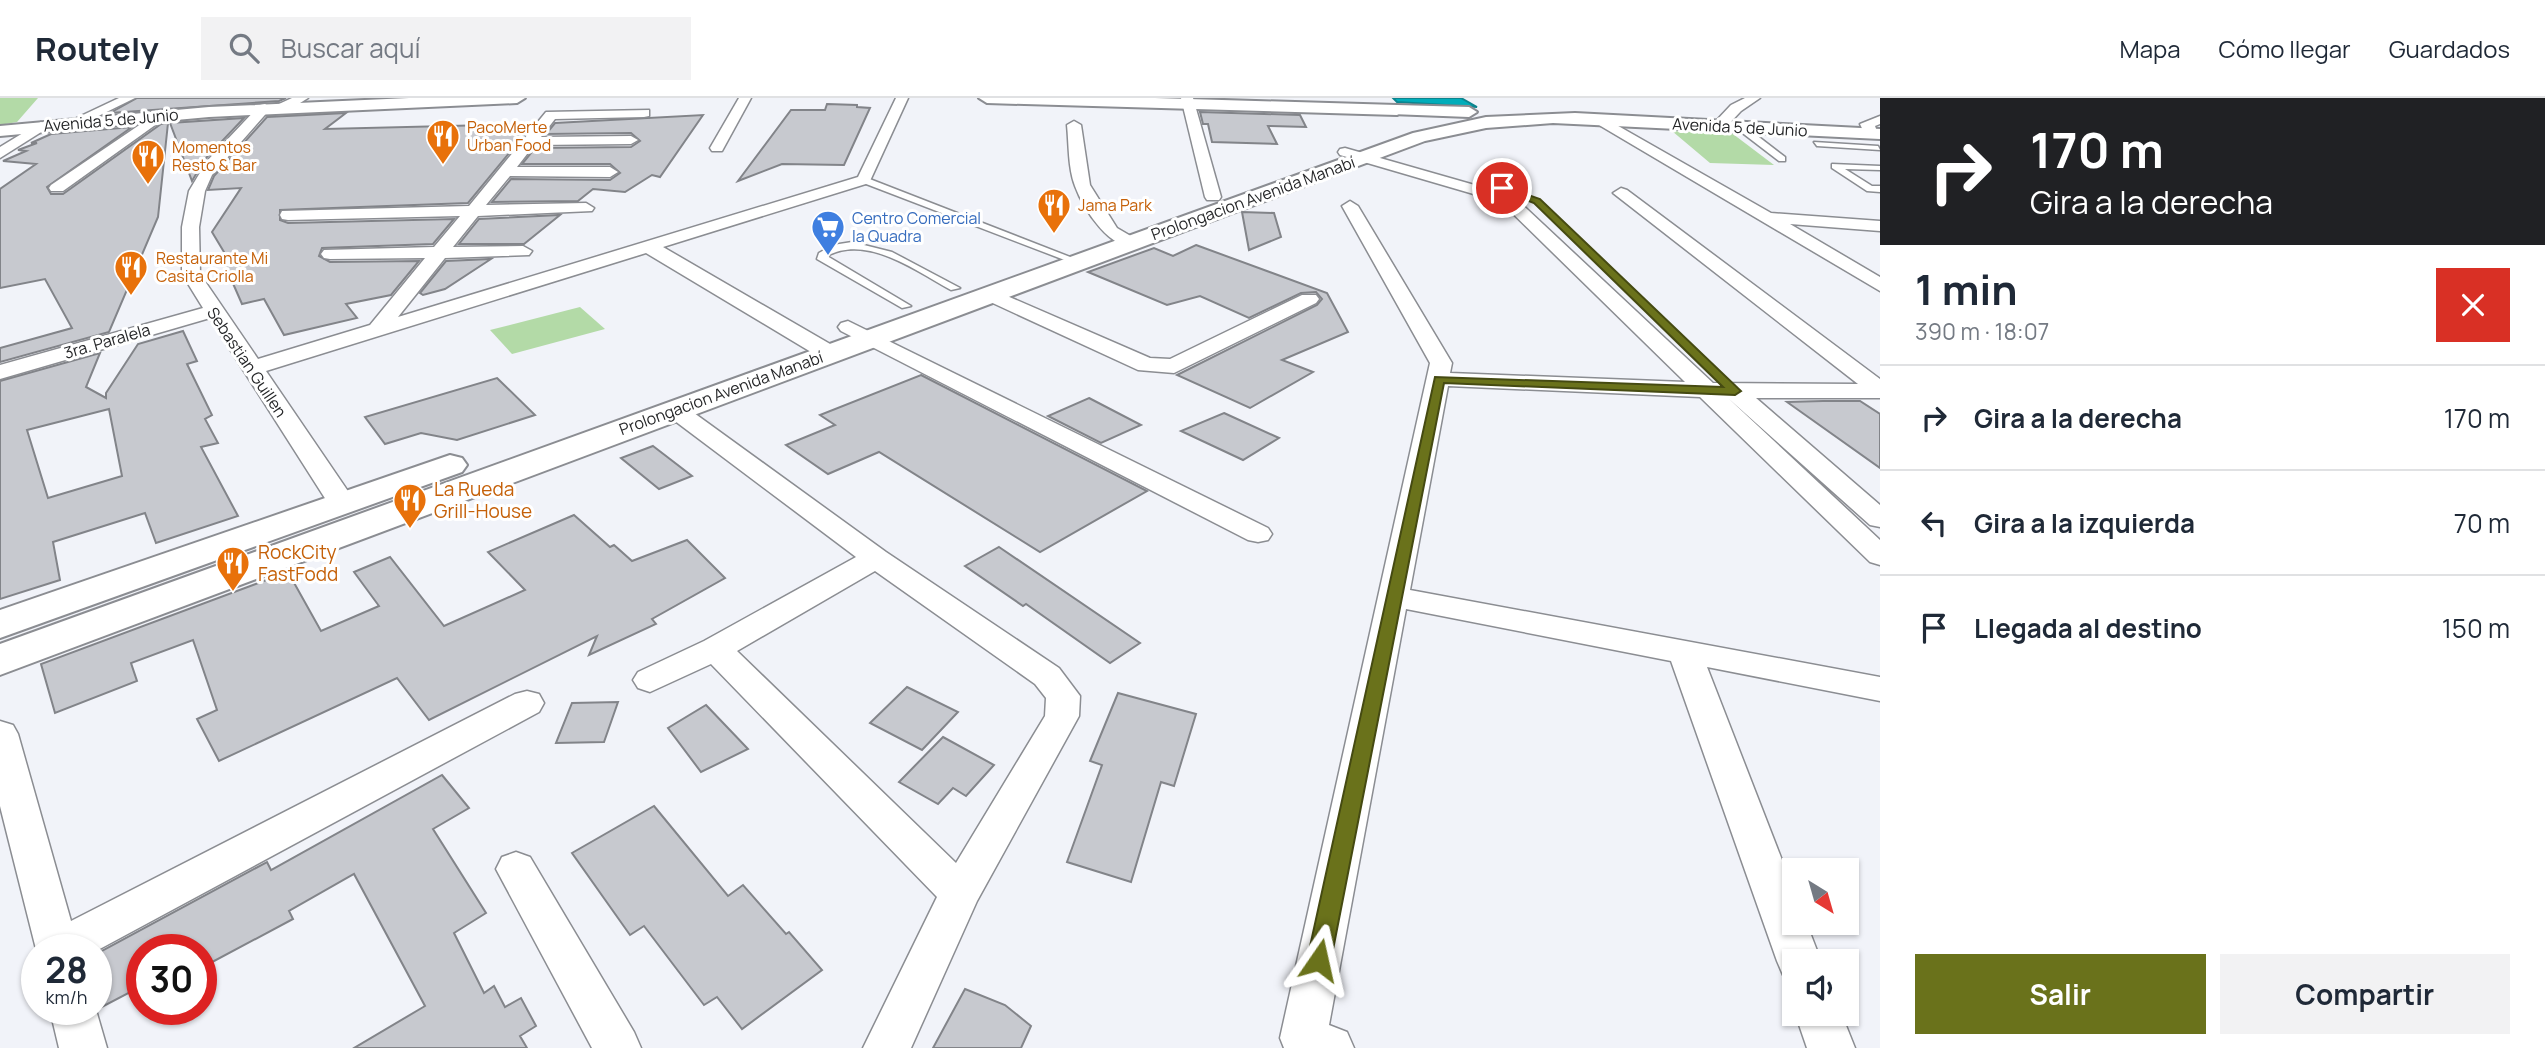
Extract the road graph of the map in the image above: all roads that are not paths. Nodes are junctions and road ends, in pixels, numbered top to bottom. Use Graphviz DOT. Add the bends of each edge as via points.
graph roads {
  1 [pos="108,98"];
  2 [pos="129,98"];
  3 [pos="302,98"];
  4 [pos="517,98"];
  5 [pos="745,98"];
  6 [pos="902,98"];
  7 [pos="987,98"];
  8 [pos="1027,98"];
  9 [pos="1754,98"];
  10 [pos="1187,100"];
  11 [pos="374,101"];
  12 [pos="1283,105"];
  13 [pos="284,107"];
  14 [pos="265,108"];
  15 [pos="644,113"];
  16 [pos="160,115"];
  17 [pos="1599,119"];
  18 [pos="77,120"];
  19 [pos="1074,125"];
  20 [pos="1720,125"];
  21 [pos="41,126"];
  22 [pos="1739,126"];
  23 [pos="1446,129"];
  24 [pos="0,131"];
  25 [pos="1375,136"];
  26 [pos="1878,137"];
  27 [pos="631,140"];
  28 [pos="530,141"];
  29 [pos="718,148"];
  30 [pos="0,154"];
  31 [pos="1834,155"];
  32 [pos="1880,157"];
  33 [pos="1782,159"];
  34 [pos="1854,167"];
  35 [pos="1880,168"];
  36 [pos="505,171"];
  37 [pos="610,172"];
  38 [pos="1852,177"];
  39 [pos="1866,178"];
  40 [pos="864,180"];
  41 [pos="57,188"];
  42 [pos="1880,189"];
  43 [pos="1621,193"];
  44 [pos="1213,197"];
  45 [pos="1350,206"];
  46 [pos="474,208"];
  47 [pos="586,208"];
  48 [pos="288,215"];
  49 [pos="1765,217"];
  50 [pos="1880,226"];
  51 [pos="1122,237"];
  52 [pos="648,246"];
  53 [pos="440,250"];
  54 [pos="523,251"];
  55 [pos="330,254"];
  56 [pos="1066,258"];
  57 [pos="1880,285"];
  58 [pos="956,288"];
  59 [pos="991,295"];
  60 [pos="1310,299"];
  61 [pos="906,306"];
  62 [pos="213,311"];
  63 [pos="378,328"];
  64 [pos="859,333"];
  65 [pos="817,347"];
  66 [pos="251,368"];
  67 [pos="1687,370"];
  68 [pos="1440,371"];
  69 [pos="0,372"];
  70 [pos="1857,373"];
  71 [pos="1711,381"];
  72 [pos="1735,391"];
  73 [pos="1880,391"];
  74 [pos="675,410"];
  75 [pos="342,503"];
  76 [pos="1880,519"];
  77 [pos="1258,534"];
  78 [pos="1880,556"];
  79 [pos="876,558"];
  80 [pos="1393,597"];
  81 [pos="0,625"];
  82 [pos="715,649"];
  83 [pos="1685,653"];
  84 [pos="0,660"];
  85 [pos="650,680"];
  86 [pos="1880,689"];
  87 [pos="527,703"];
  88 [pos="0,734"];
  89 [pos="5,778"];
  90 [pos="516,870"];
  91 [pos="960,894"];
  92 [pos="52,934"];
  93 [pos="87,934"];
  94 [pos="1795,949"];
  95 [pos="77,1025"];
  96 [pos="1823,1026"];
  97 [pos="83,1048"];
  98 [pos="617,1048"];
  99 [pos="887,1048"];
  100 [pos="1330,1048"];
  101 [pos="1831,1048"];
  1 -- 18 [label="street" via="73,113"];
  2 -- 18 [label="street"];
  3 -- 13 [label="street"];
  4 -- 11 [label="main road, Avenida 5 de Junio"];
  5 -- 29 [label="street"];
  6 -- 40 [label="street"];
  7 -- 8 [label="main road"];
  8 -- 10 [label="main road"];
  9 -- 20 [label="street"];
  10 -- 12 [label="main road"];
  10 -- 44 [label="street"];
  11 -- 13 [label="main road, Avenida 5 de Junio"];
  12 -- 25 [label="main road"];
  12 -- 25 [label="main road" via="1345,114"];
  13 -- 14 [label="main road, Avenida 5 de Junio"];
  14 -- 16 [label="main road, Avenida 5 de Junio"];
  14 -- 62 [label="street, Sebastian Guillen" via="205,174 195,197 191,274"];
  15 -- 28 [label="street" via="551,115"];
  16 -- 18 [label="main road, Avenida 5 de Junio"];
  16 -- 41 [label="street"];
  17 -- 20 [label="main road, Avenida 5 de Junio"];
  17 -- 23 [label="main road, Prolongacion Avenida Manabí" via="1509,119"];
  17 -- 25 [label="main road"];
  17 -- 49 [label="street"];
  18 -- 21 [label="main road, Avenida 5 de Junio"];
  19 -- 51 [label="street" via="1082,185"];
  20 -- 22 [label="main road, Avenida 5 de Junio"];
  21 -- 24 [label="main road, Avenida 5 de Junio"];
  21 -- 30 [label="street"];
  22 -- 26 [label="main road, Avenida 5 de Junio"];
  22 -- 33 [label="lane"];
  23 -- 25 [label="main road, Prolongacion Avenida Manabí"];
  23 -- 25 [label="main road" via="1451,121 1441,116"];
  25 -- 44 [label="main road, Prolongacion Avenida Manabí"];
  25 -- 51 [label="main road, Prolongacion Avenida Manabí"];
  25 -- 67 [label="street" via="1507,199"];
  25 -- 71 [label="street" via="1533,198"];
  26 -- 31 [label="lane" via="1817,145"];
  27 -- 28 [label="street"];
  28 -- 36 [label="street"];
  31 -- 32 [label="lane"];
  31 -- 34 [label="lane"];
  34 -- 35 [label="lane"];
  34 -- 38 [label="lane" via="1835,166"];
  36 -- 37 [label="street"];
  36 -- 46 [label="street"];
  38 -- 39 [label="lane"];
  38 -- 42 [label="lane" via="1870,189"];
  40 -- 52 [label="street"];
  40 -- 56 [label="lane"];
  43 -- 70 [label="street"];
  44 -- 51 [label="main road, Prolongacion Avenida Manabí"];
  45 -- 68 [label="street"];
  46 -- 47 [label="street"];
  46 -- 48 [label="street"];
  46 -- 53 [label="street"];
  49 -- 50 [label="street"];
  49 -- 57 [label="street"];
  51 -- 56 [label="main road, Prolongacion Avenida Manabí"];
  52 -- 63 [label="street"];
  52 -- 65 [label="street"];
  53 -- 54 [label="street"];
  53 -- 55 [label="street"];
  53 -- 63 [label="street"];
  56 -- 58 [label="main road, Prolongacion Avenida Manabí"];
  56 -- 59 [label="main road, Prolongacion Avenida Manabí"];
  58 -- 61 [label="main road, Prolongacion Avenida Manabí"];
  58 -- 61 [label="lane" via="870,246 853,244 822,255"];
  59 -- 60 [label="street" via="1146,365 1160,367 1174,366"];
  59 -- 64 [label="main road, Prolongacion Avenida Manabí"];
  61 -- 64 [label="main road, Prolongacion Avenida Manabí"];
  62 -- 66 [label="street, Sebastian Guillen"];
  62 -- 69 [label="street, 3ra. Paralela"];
  63 -- 66 [label="street"];
  64 -- 65 [label="main road, Prolongacion Avenida Manabí"];
  64 -- 77 [label="street"];
  65 -- 74 [label="main road, Prolongacion Avenida Manabí"];
  65 -- 75 [label="main road, Prolongacion Avenida Manabí"];
  66 -- 75 [label="street, Sebastian Guillen"];
  67 -- 68 [label="street"];
  67 -- 71 [label="street"];
  68 -- 71 [label="street"];
  68 -- 80 [label="street"];
  70 -- 71 [label="street"];
  70 -- 73 [label="street"];
  71 -- 72 [label="street"];
  71 -- 78 [label="street"];
  72 -- 73 [label="street"];
  72 -- 76 [label="street"];
  74 -- 79 [label="street"];
  74 -- 84 [label="main road, Prolongacion Avenida Manabí"];
  75 -- 81 [label="main road, Prolongacion Avenida Manabí"];
  79 -- 82 [label="street"];
  79 -- 91 [label="street" via="1047,677 1063,696 1062,716"];
  80 -- 83 [label="street"];
  80 -- 100 [label="street" via="1303,1038"];
  82 -- 85 [label="street"];
  82 -- 91 [label="street"];
  83 -- 86 [label="street"];
  83 -- 94 [label="street"];
  87 -- 93 [label="street"];
  88 -- 89 [label="street"];
  89 -- 92 [label="street"];
  90 -- 98 [label="street"];
  91 -- 99 [label="street"];
  95 -- 97 [label="street"];
  96 -- 101 [label="street"];
}
